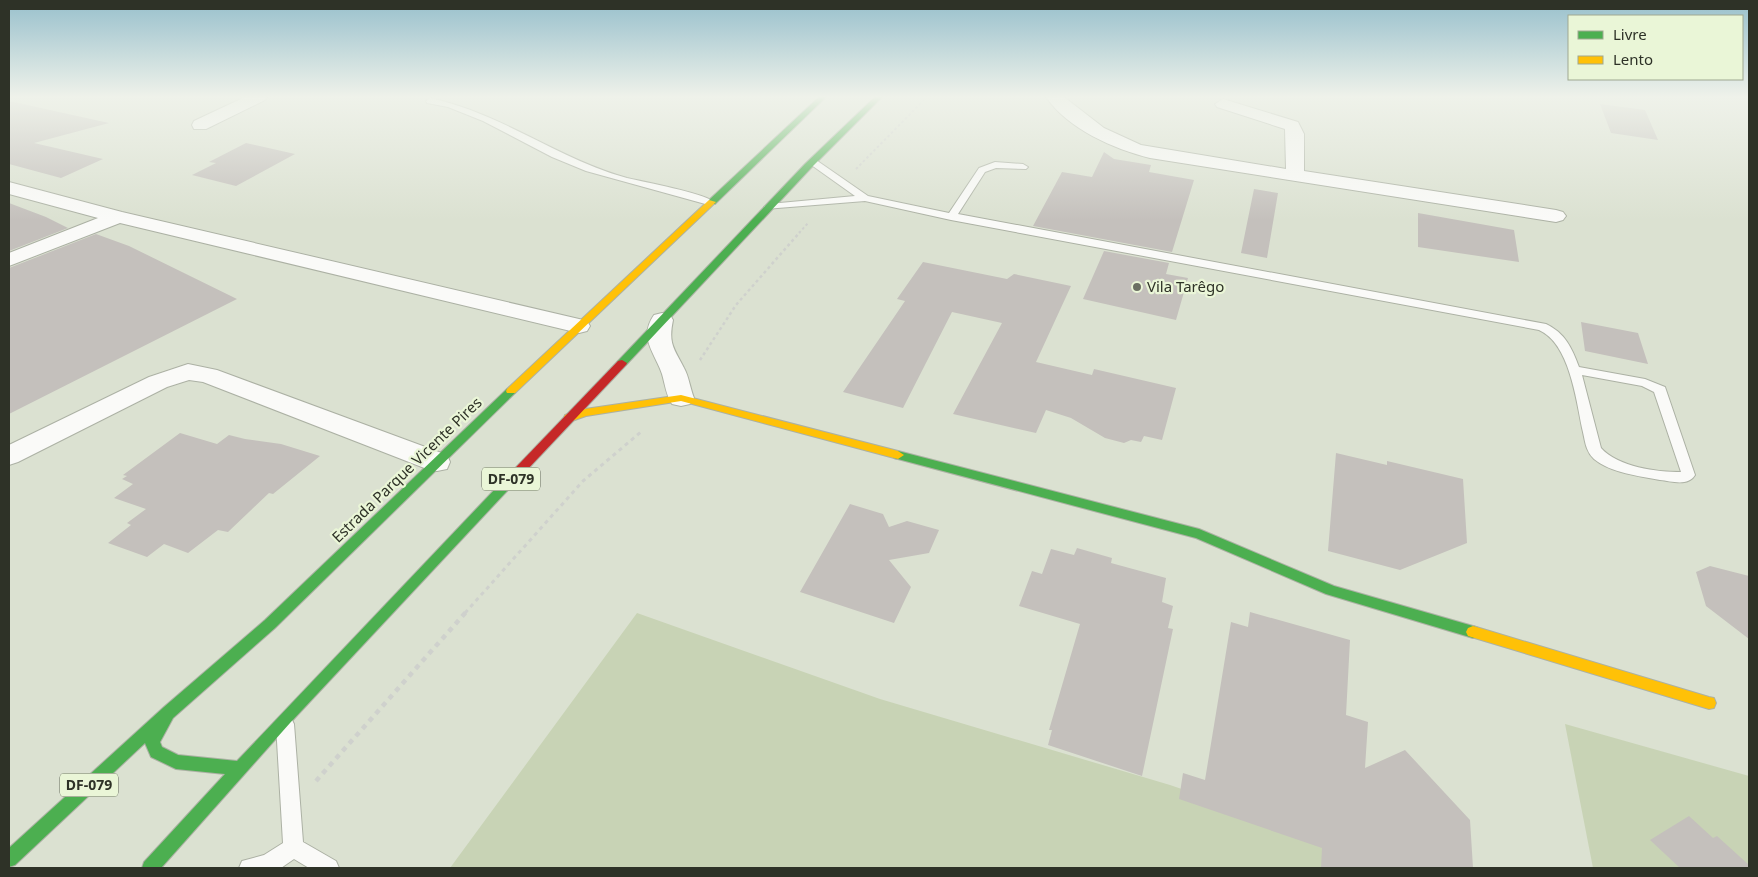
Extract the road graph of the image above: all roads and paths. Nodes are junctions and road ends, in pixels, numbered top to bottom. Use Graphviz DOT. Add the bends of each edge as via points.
graph roads {
  1 [pos="522,138"];
  2 [pos="779,138"];
  3 [pos="837,138"];
  4 [pos="888,138"];
  5 [pos="1105,138"];
  6 [pos="1295,138"];
  7 [pos="813,162"];
  8 [pos="1023,168"];
  9 [pos="1295,176"];
  10 [pos="843,183"];
  11 [pos="9,188"];
  12 [pos="865,198"];
  13 [pos="829,201"];
  14 [pos="710,202"];
  15 [pos="769,208"];
  16 [pos="118,216"];
  17 [pos="950,216"];
  18 [pos="1556,216"];
  19 [pos="9,260"];
  20 [pos="662,320"];
  21 [pos="579,326"];
  22 [pos="1576,370"];
  23 [pos="680,398"];
  24 [pos="569,418"];
  25 [pos="643,430"];
  26 [pos="9,456"];
  27 [pos="437,462"];
  28 [pos="1708,704"];
  29 [pos="169,712"];
  30 [pos="285,718"];
  31 [pos="240,768"];
  32 [pos="289,810"];
  33 [pos="293,848"];
  34 [pos="9,859"];
  35 [pos="150,868"];
  36 [pos="248,868"];
  37 [pos="329,868"];
  1 -- 14 [label="lane" via="596,172"];
  2 -- 14 [label="main road, Estrada Parque Vicente Pires / DF-079"];
  3 -- 7 [label="main road, DF-079"];
  4 -- 10 [label="path"];
  5 -- 9 [label="street" via="1150,153"];
  6 -- 9 [label="street"];
  7 -- 10 [label="lane"];
  7 -- 15 [label="main road, DF-079"];
  8 -- 17 [label="lane" via="994,165 982,170"];
  9 -- 18 [label="street"];
  10 -- 12 [label="lane"];
  11 -- 16 [label="street"];
  12 -- 13 [label="lane"];
  12 -- 17 [label="lane"];
  13 -- 15 [label="lane"];
  13 -- 23 [label="path" via="718,327"];
  14 -- 21 [label="main road, Estrada Parque Vicente Pires / DF-079"];
  15 -- 20 [label="main road, DF-079"];
  16 -- 19 [label="street"];
  16 -- 21 [label="street"];
  17 -- 22 [label="lane" via="1542,327 1558,337"];
  20 -- 23 [label="street" via="658,338 662,353 672,368"];
  20 -- 24 [label="main road, DF-079"];
  21 -- 27 [label="main road, Estrada Parque Vicente Pires / DF-079"];
  22 -- 22 [label="lane" via="1645,383 1660,390 1688,475 1674,477 1614,464 1598,456"];
  23 -- 24 [label="main road"];
  23 -- 28 [label="main road" via="1199,534 1331,590"];
  24 -- 30 [label="main road, DF-079"];
  25 -- 32 [label="path" via="583,481"];
  26 -- 27 [label="street" via="158,382 188,372 208,375"];
  27 -- 29 [label="main road, Estrada Parque Vicente Pires / DF-079" via="270,624"];
  29 -- 31 [label="main road" via="152,741 156,752 176,762"];
  29 -- 34 [label="main road, Estrada Parque Vicente Pires / DF-079"];
  30 -- 31 [label="main road, DF-079"];
  30 -- 32 [label="lane"];
  31 -- 35 [label="main road, DF-079"];
  32 -- 33 [label="lane"];
  33 -- 36 [label="lane" via="268,865"];
  33 -- 37 [label="lane"];
}
